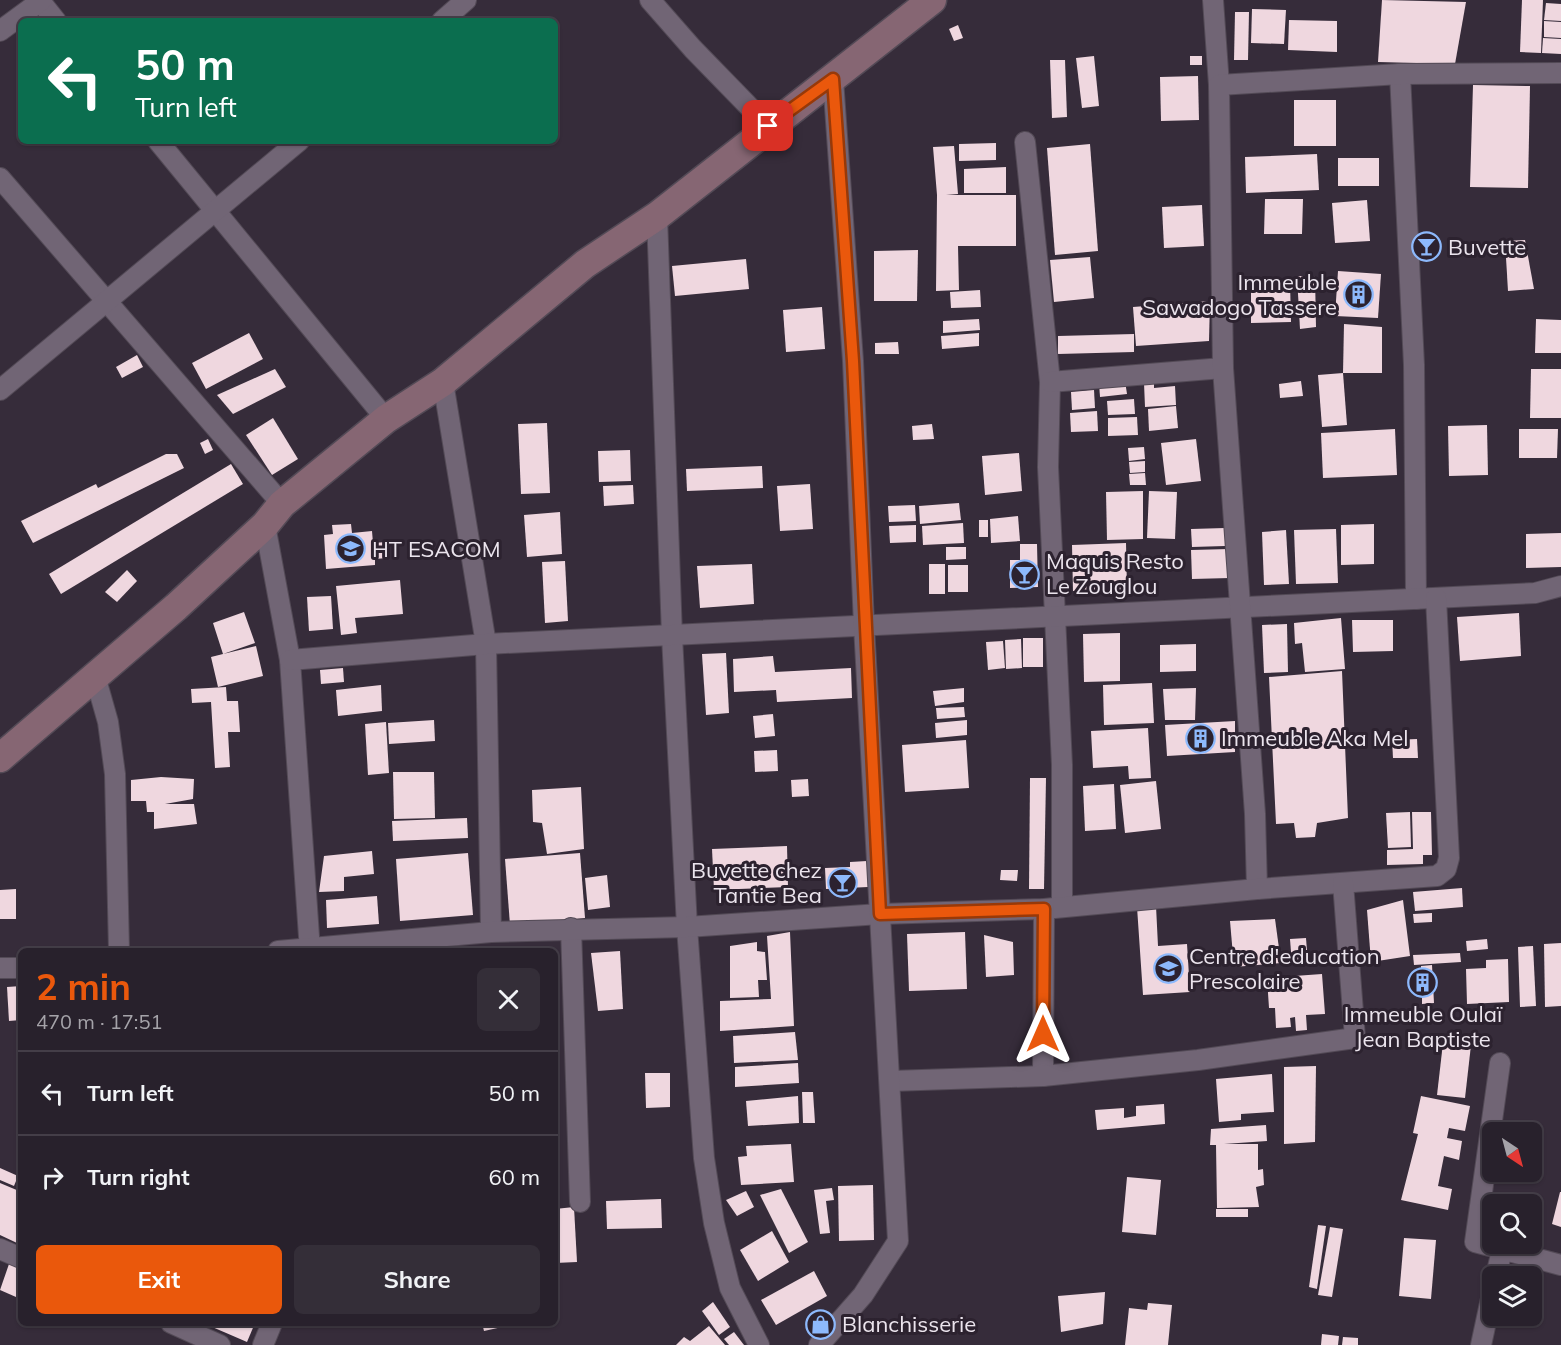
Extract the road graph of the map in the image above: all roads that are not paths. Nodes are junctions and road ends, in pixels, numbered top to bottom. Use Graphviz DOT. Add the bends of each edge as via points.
graph roads {
  1 [pos="466,0"];
  2 [pos="932,0"];
  3 [pos="1213,0"];
  4 [pos="41,1"];
  5 [pos="658,3"];
  6 [pos="54,18"];
  7 [pos="445,18"];
  8 [pos="0,31"];
  9 [pos="1561,73"];
  10 [pos="1400,74"];
  11 [pos="833,79"];
  12 [pos="1219,85"];
  13 [pos="768,126"];
  14 [pos="1025,142"];
  15 [pos="161,144"];
  16 [pos="295,144"];
  17 [pos="0,178"];
  18 [pos="216,210"];
  19 [pos="657,216"];
  20 [pos="107,301"];
  21 [pos="1223,368"];
  22 [pos="443,382"];
  23 [pos="1050,382"];
  24 [pos="0,390"];
  25 [pos="386,419"];
  26 [pos="273,514"];
  27 [pos="1561,586"];
  28 [pos="1436,598"];
  29 [pos="1416,599"];
  30 [pos="1239,608"];
  31 [pos="1054,617"];
  32 [pos="864,626"];
  33 [pos="672,636"];
  34 [pos="486,644"];
  35 [pos="290,660"];
  36 [pos="95,676"];
  37 [pos="0,758"];
  38 [pos="1343,883"];
  39 [pos="1257,889"];
  40 [pos="1053,908"];
  41 [pos="880,914"];
  42 [pos="687,927"];
  43 [pos="571,928"];
  44 [pos="491,932"];
  45 [pos="394,945"];
  46 [pos="119,948"];
  47 [pos="310,948"];
  48 [pos="331,948"];
  49 [pos="0,968"];
  50 [pos="18,968"];
  51 [pos="1500,1063"];
  52 [pos="1043,1076"];
  53 [pos="891,1082"];
  54 [pos="580,1202"];
  55 [pos="1482,1244"];
  56 [pos="0,1249"];
  57 [pos="1515,1254"];
  58 [pos="18,1257"];
  59 [pos="1561,1265"];
  60 [pos="178,1326"];
  61 [pos="271,1326"];
  62 [pos="1485,1326"];
  63 [pos="219,1345"];
  64 [pos="263,1345"];
  65 [pos="759,1345"];
  66 [pos="819,1345"];
  67 [pos="1481,1345"];
  1 -- 7 [label="street"];
  2 -- 11 [label="street"];
  3 -- 12 [label="street"];
  4 -- 6 [label="street"];
  4 -- 8 [label="street"];
  5 -- 13 [label="street"];
  9 -- 10 [label="street"];
  10 -- 12 [label="street"];
  10 -- 29 [label="street" via="1414,365"];
  11 -- 13 [label="street"];
  11 -- 32 [label="street" via="853,361"];
  12 -- 21 [label="street"];
  13 -- 19 [label="street"];
  14 -- 23 [label="street"];
  15 -- 18 [label="street"];
  16 -- 18 [label="street"];
  17 -- 20 [label="street"];
  18 -- 20 [label="street"];
  18 -- 25 [label="street"];
  19 -- 22 [label="street" via="585,264"];
  19 -- 33 [label="street"];
  20 -- 24 [label="street"];
  20 -- 26 [label="street"];
  21 -- 23 [label="street"];
  21 -- 30 [label="street"];
  22 -- 25 [label="street"];
  22 -- 34 [label="street"];
  23 -- 31 [label="street" via="1048,467"];
  25 -- 26 [label="street"];
  26 -- 35 [label="street"];
  26 -- 36 [label="street" via="177,607"];
  27 -- 28 [label="street" via="1535,593"];
  28 -- 29 [label="street"];
  28 -- 38 [label="street" via="1449,858 1446,869 1437,876"];
  29 -- 30 [label="street"];
  30 -- 31 [label="street"];
  30 -- 39 [label="street"];
  31 -- 32 [label="street"];
  31 -- 40 [label="street" via="1062,765"];
  32 -- 33 [label="street"];
  32 -- 41 [label="street"];
  33 -- 34 [label="street"];
  33 -- 42 [label="street"];
  34 -- 35 [label="street"];
  34 -- 44 [label="street"];
  35 -- 47 [label="street"];
  36 -- 37 [label="street"];
  36 -- 46 [label="street" via="108,722 115,774"];
  38 -- 39 [label="street"];
  38 -- 52 [label="street" via="1354,1038"];
  39 -- 40 [label="street"];
  40 -- 41 [label="street"];
  40 -- 52 [label="street"];
  41 -- 42 [label="street"];
  41 -- 53 [label="street"];
  42 -- 43 [label="street"];
  42 -- 65 [label="street" via="704,1158 714,1223 730,1288"];
  43 -- 44 [label="street"];
  43 -- 54 [label="street"];
  44 -- 45 [label="street"];
  45 -- 48 [label="street"];
  49 -- 50 [label="street"];
  51 -- 55 [label="street" via="1475,1242"];
  52 -- 53 [label="street"];
  53 -- 66 [label="street" via="898,1241 863,1295"];
  56 -- 58 [label="street"];
  57 -- 59 [label="street"];
  60 -- 63 [label="street"];
  61 -- 64 [label="street"];
  62 -- 67 [label="street"];
}
